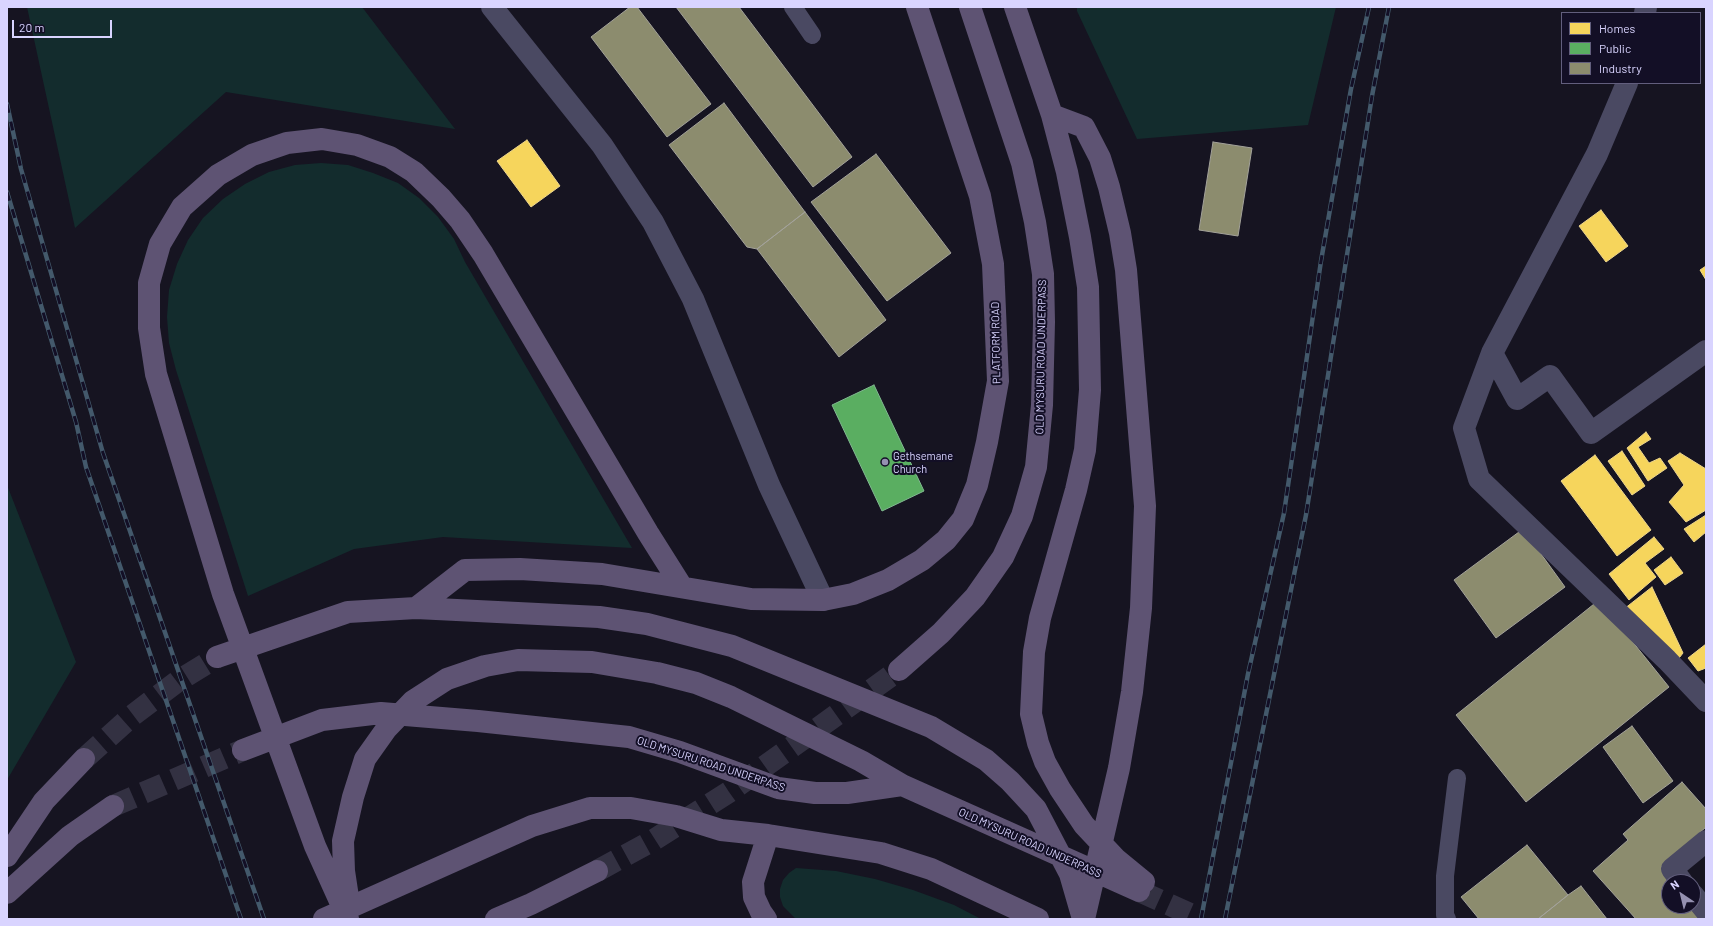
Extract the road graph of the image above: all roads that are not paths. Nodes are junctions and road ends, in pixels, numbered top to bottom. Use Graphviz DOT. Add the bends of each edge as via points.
graph roads {
  1 [pos="492,7"];
  2 [pos="793,7"];
  3 [pos="917,7"];
  4 [pos="970,7"];
  5 [pos="1015,7"];
  6 [pos="812,35"];
  7 [pos="1627,84"];
  8 [pos="1052,115"];
  9 [pos="1706,351"];
  10 [pos="1492,353"];
  11 [pos="682,587"];
  12 [pos="823,600"];
  13 [pos="416,608"];
  14 [pos="218,657"];
  15 [pos="898,670"];
  16 [pos="1706,701"];
  17 [pos="243,750"];
  18 [pos="84,759"];
  19 [pos="1457,778"];
  20 [pos="902,785"];
  21 [pos="113,806"];
  22 [pos="768,835"];
  23 [pos="1706,841"];
  24 [pos="7,856"];
  25 [pos="597,871"];
  26 [pos="1676,874"];
  27 [pos="7,893"];
  28 [pos="324,919"];
  29 [pos="348,919"];
  30 [pos="352,919"];
  31 [pos="496,919"];
  32 [pos="766,919"];
  33 [pos="1038,919"];
  34 [pos="1084,919"];
  35 [pos="1447,919"];
  1 -- 12 [label="street" via="602,145 653,222 693,299 769,485"];
  2 -- 6 [label="lane"];
  3 -- 12 [label="main road, PLATFORM ROAD" via="980,196 993,264 998,382 977,486 963,519 946,540 922,560 888,580 853,594"];
  4 -- 15 [label="main road, OLD MYSURU ROAD UNDERPASS" via="1022,163 1043,274 1042,405 1036,467 1022,516 1003,557 975,597 941,633"];
  5 -- 8 [label="main road"];
  7 -- 10 [label="street" via="1597,154"];
  8 -- 20 [label="main road, OLD MYSURU ROAD UNDERPASS" via="1067,172 1088,287 1090,390 1085,450 1040,618 1034,652 1031,714 1045,762 1064,795 1084,825 1141,887"];
  8 -- 34 [label="main road" via="1084,126 1100,158 1120,233 1126,270 1145,506 1141,608 1132,692 1119,768"];
  9 -- 10 [label="street" via="1591,433 1550,376 1517,399"];
  10 -- 16 [label="street" via="1464,428 1479,479"];
  11 -- 12 [label="main road, PLATFORM ROAD" via="751,599"];
  11 -- 13 [label="main road, PLATFORM ROAD" via="602,574 520,569 465,570"];
  11 -- 29 [label="main road" via="483,254 460,220 414,172 390,157 357,145 322,139 287,143 252,155 218,175 182,207 160,244 149,283 149,328 156,374 223,594 314,846"];
  13 -- 14 [label="main road" via="348,612"];
  13 -- 34 [label="main road" via="599,617 647,624 732,646 931,727 986,760 1036,809 1070,874"];
  17 -- 20 [label="main road, OLD MYSURU ROAD UNDERPASS" via="322,720 380,713 629,737 680,752 778,788 815,793 847,793"];
  18 -- 24 [label="main road" via="44,801"];
  19 -- 35 [label="lane" via="1445,876"];
  20 -- 30 [label="main road" via="861,761 731,697 696,683 657,673 592,662 518,660 485,666 447,679 413,701 387,728 366,759 353,797 343,841 344,871"];
  21 -- 27 [label="main road" via="70,836"];
  22 -- 28 [label="main road" via="721,830 676,816 630,808 590,808 532,826"];
  22 -- 32 [label="main road" via="753,882 754,897"];
  22 -- 33 [label="main road" via="882,853 931,869"];
  23 -- 26 [label="street" via="1672,869"];
  25 -- 31 [label="main road"];
}
